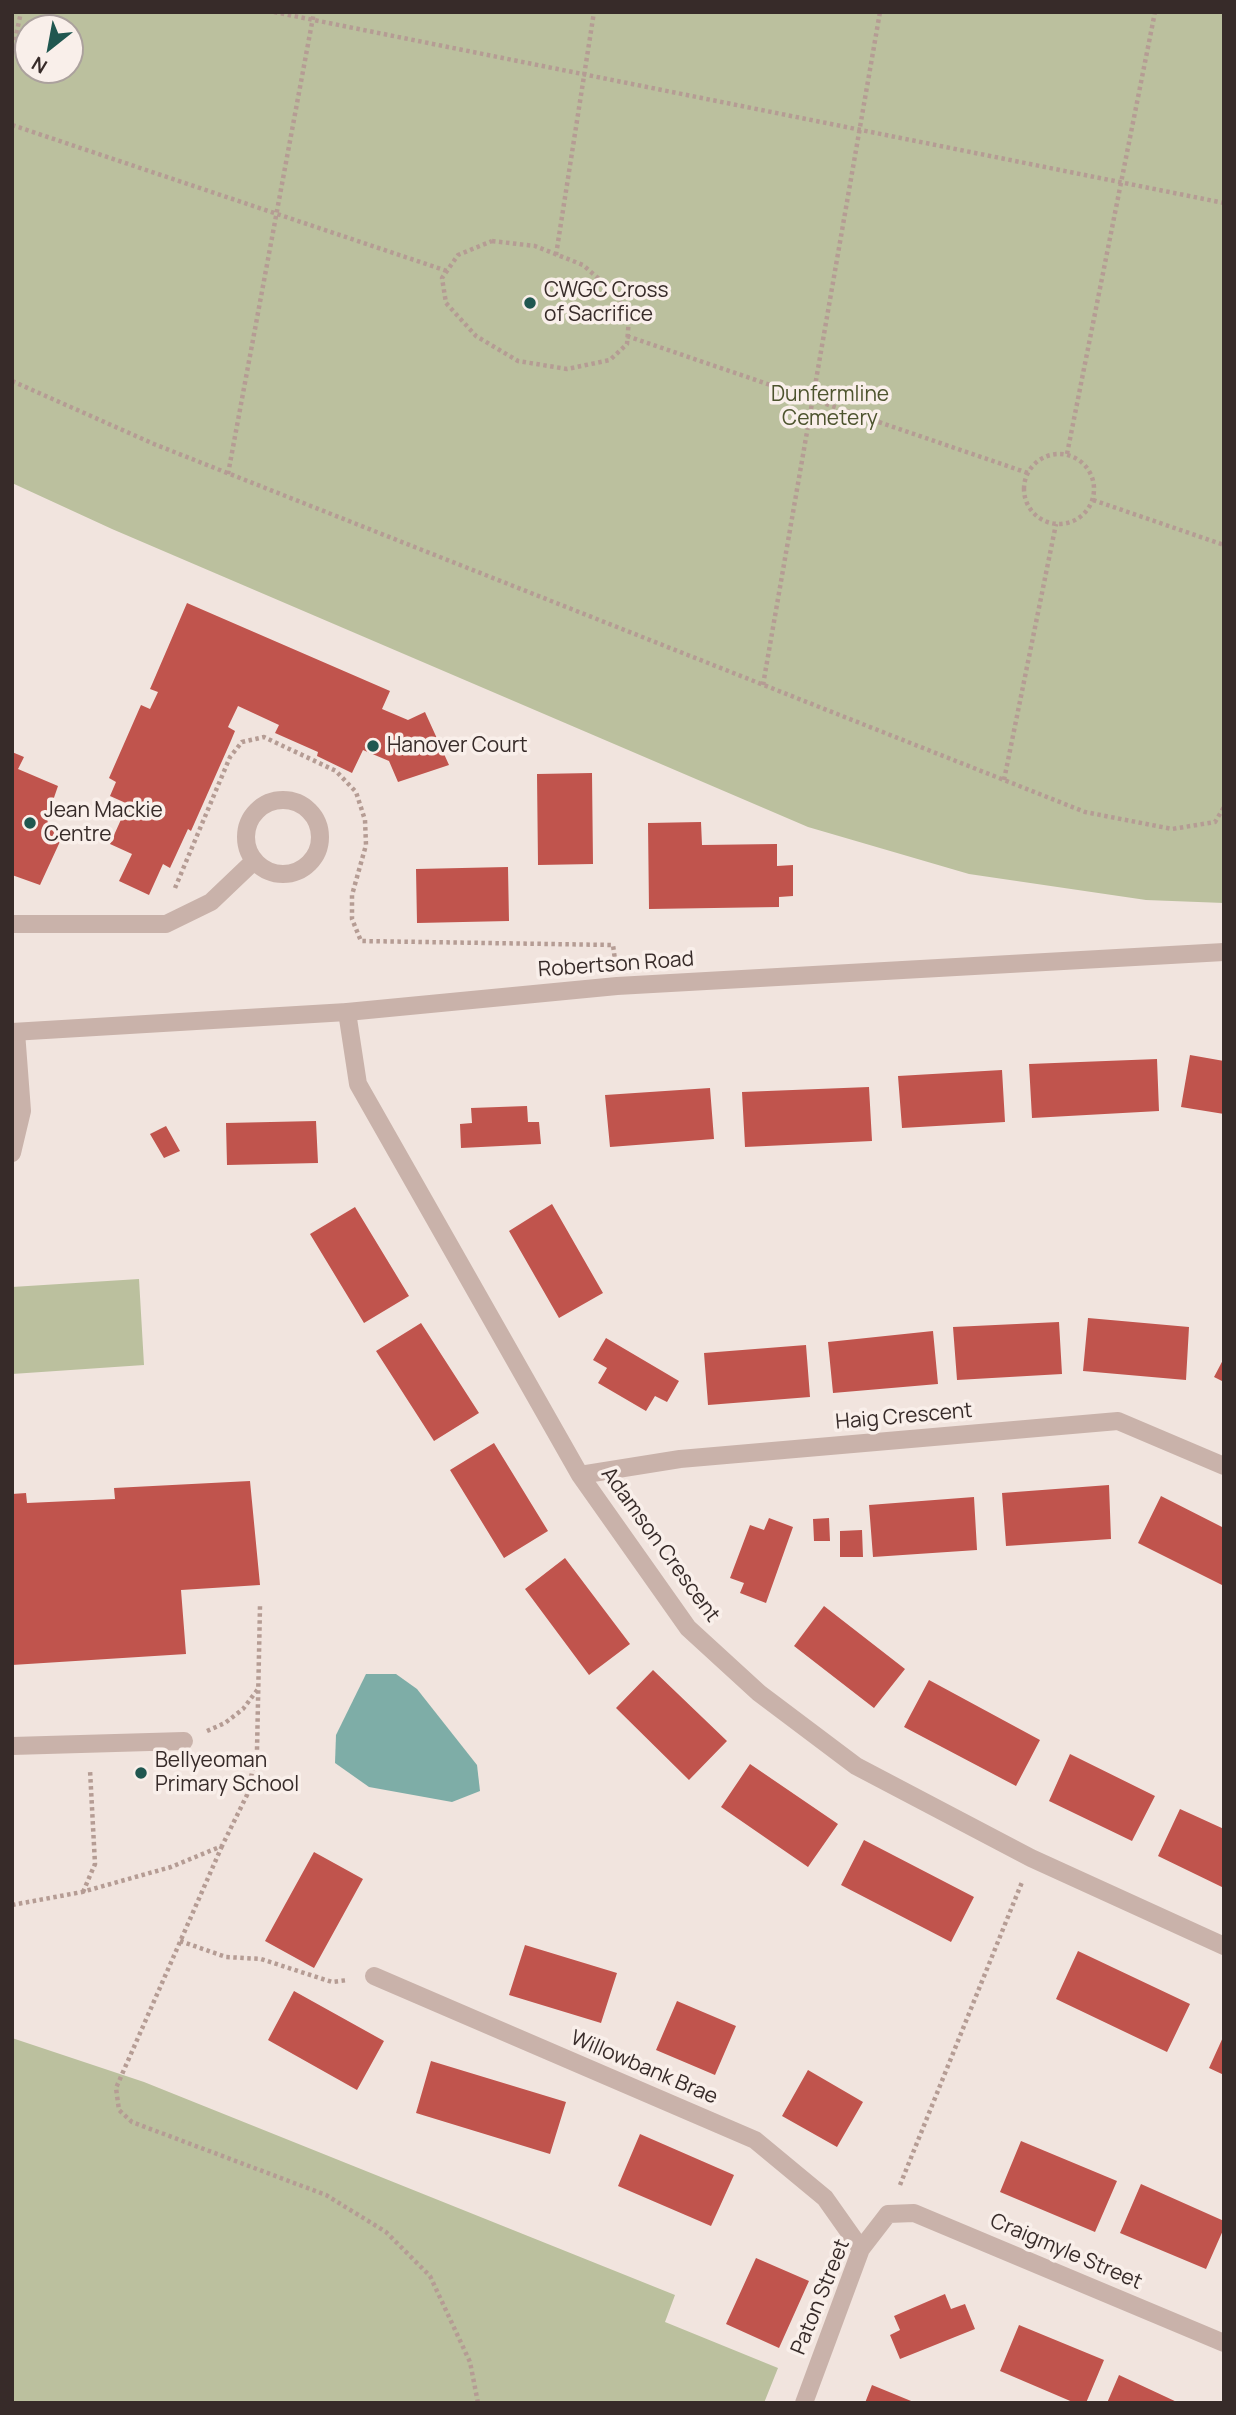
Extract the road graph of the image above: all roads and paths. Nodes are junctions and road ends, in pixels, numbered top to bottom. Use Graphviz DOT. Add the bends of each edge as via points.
graph roads {
  1 [pos="21,12"];
  2 [pos="274,12"];
  3 [pos="314,12"];
  4 [pos="594,12"];
  5 [pos="880,12"];
  6 [pos="1155,12"];
  7 [pos="313,19"];
  8 [pos="12,54"];
  9 [pos="584,73"];
  10 [pos="12,125"];
  11 [pos="860,129"];
  12 [pos="1120,182"];
  13 [pos="1224,203"];
  14 [pos="276,214"];
  15 [pos="556,255"];
  16 [pos="447,271"];
  17 [pos="627,335"];
  18 [pos="12,382"];
  19 [pos="813,397"];
  20 [pos="1067,454"];
  21 [pos="1028,473"];
  22 [pos="228,474"];
  23 [pos="1093,500"];
  24 [pos="1056,524"];
  25 [pos="1224,545"];
  26 [pos="763,685"];
  27 [pos="1004,780"];
  28 [pos="1224,807"];
  29 [pos="254,861"];
  30 [pos="12,924"];
  31 [pos="150,925"];
  32 [pos="1224,952"];
  33 [pos="617,986"];
  34 [pos="347,1012"];
  35 [pos="14,1032"];
  36 [pos="12,1153"];
  37 [pos="1224,1466"];
  38 [pos="580,1475"];
  39 [pos="260,1606"];
  40 [pos="258,1689"];
  41 [pos="184,1741"];
  42 [pos="89,1744"];
  43 [pos="12,1746"];
  44 [pos="222,1846"];
  45 [pos="1031,1858"];
  46 [pos="82,1892"];
  47 [pos="12,1905"];
  48 [pos="180,1941"];
  49 [pos="1224,1946"];
  50 [pos="374,1976"];
  51 [pos="888,2214"];
  52 [pos="861,2249"];
  53 [pos="1224,2343"];
  54 [pos="478,2403"];
  55 [pos="804,2403"];
  1 -- 8 [label="path"];
  2 -- 7 [label="path"];
  3 -- 7 [label="path"];
  4 -- 9 [label="path"];
  5 -- 11 [label="path"];
  6 -- 12 [label="path"];
  7 -- 9 [label="path"];
  7 -- 14 [label="path"];
  9 -- 11 [label="path"];
  9 -- 15 [label="path"];
  10 -- 14 [label="path"];
  11 -- 12 [label="path"];
  11 -- 19 [label="path"];
  12 -- 13 [label="path"];
  12 -- 20 [label="path"];
  14 -- 16 [label="path"];
  14 -- 22 [label="path"];
  15 -- 16 [label="path" via="535,246 492,241 457,256"];
  15 -- 17 [label="path" via="583,265 615,293 629,318"];
  16 -- 17 [label="path" via="442,278 446,303 476,336 518,361 567,369 610,360 627,344"];
  17 -- 19 [label="path"];
  18 -- 22 [label="path"];
  19 -- 21 [label="path"];
  19 -- 26 [label="path"];
  20 -- 21 [label="path" via="1045,457"];
  20 -- 23 [label="path" via="1093,476"];
  21 -- 24 [label="path" via="1028,505 1045,521"];
  22 -- 26 [label="path"];
  23 -- 24 [label="path" via="1079,518"];
  23 -- 25 [label="path"];
  24 -- 27 [label="path"];
  26 -- 27 [label="path"];
  27 -- 28 [label="path" via="1085,812 1171,829 1215,822"];
  29 -- 29 [label="street" via="245,837 254,813 263,805 287,799 310,811 317,821 320,844 308,864 298,871 275,874"];
  29 -- 31 [label="street" via="211,902 166,924"];
  30 -- 31 [label="street"];
  31 -- 33 [label="path" via="182,878 193,840 230,757 242,742 264,737 336,771 356,792 365,820 366,845 352,895 352,919 360,941 614,945"];
  32 -- 33 [label="street, Robertson Road"];
  33 -- 34 [label="street, Robertson Road"];
  34 -- 35 [label="street, Robertson Road"];
  34 -- 38 [label="street, Adamson Crescent" via="358,1084"];
  35 -- 36 [label="street" via="22,1111"];
  37 -- 38 [label="street, Haig Crescent" via="1118,1421 680,1459"];
  38 -- 45 [label="street, Adamson Crescent" via="688,1628 759,1693 856,1766"];
  39 -- 40 [label="path"];
  40 -- 41 [label="path" via="225,1723"];
  40 -- 44 [label="path" via="257,1751 249,1784"];
  41 -- 42 [label="street"];
  42 -- 43 [label="street"];
  42 -- 46 [label="path" via="95,1864"];
  44 -- 46 [label="path" via="171,1867"];
  44 -- 48 [label="path"];
  45 -- 49 [label="street, Adamson Crescent"];
  45 -- 51 [label="path"];
  46 -- 47 [label="path"];
  48 -- 50 [label="path" via="226,1957 261,1959 332,1982"];
  48 -- 54 [label="path" via="117,2088 119,2110 132,2122 326,2195 386,2232 430,2276 470,2362"];
  50 -- 52 [label="street, Willowbank Brae" via="755,2140 825,2199"];
  51 -- 52 [label="street, Paton Street"];
  51 -- 53 [label="street, Craigmyle Street" via="914,2213"];
  52 -- 55 [label="street, Paton Street"];
}
